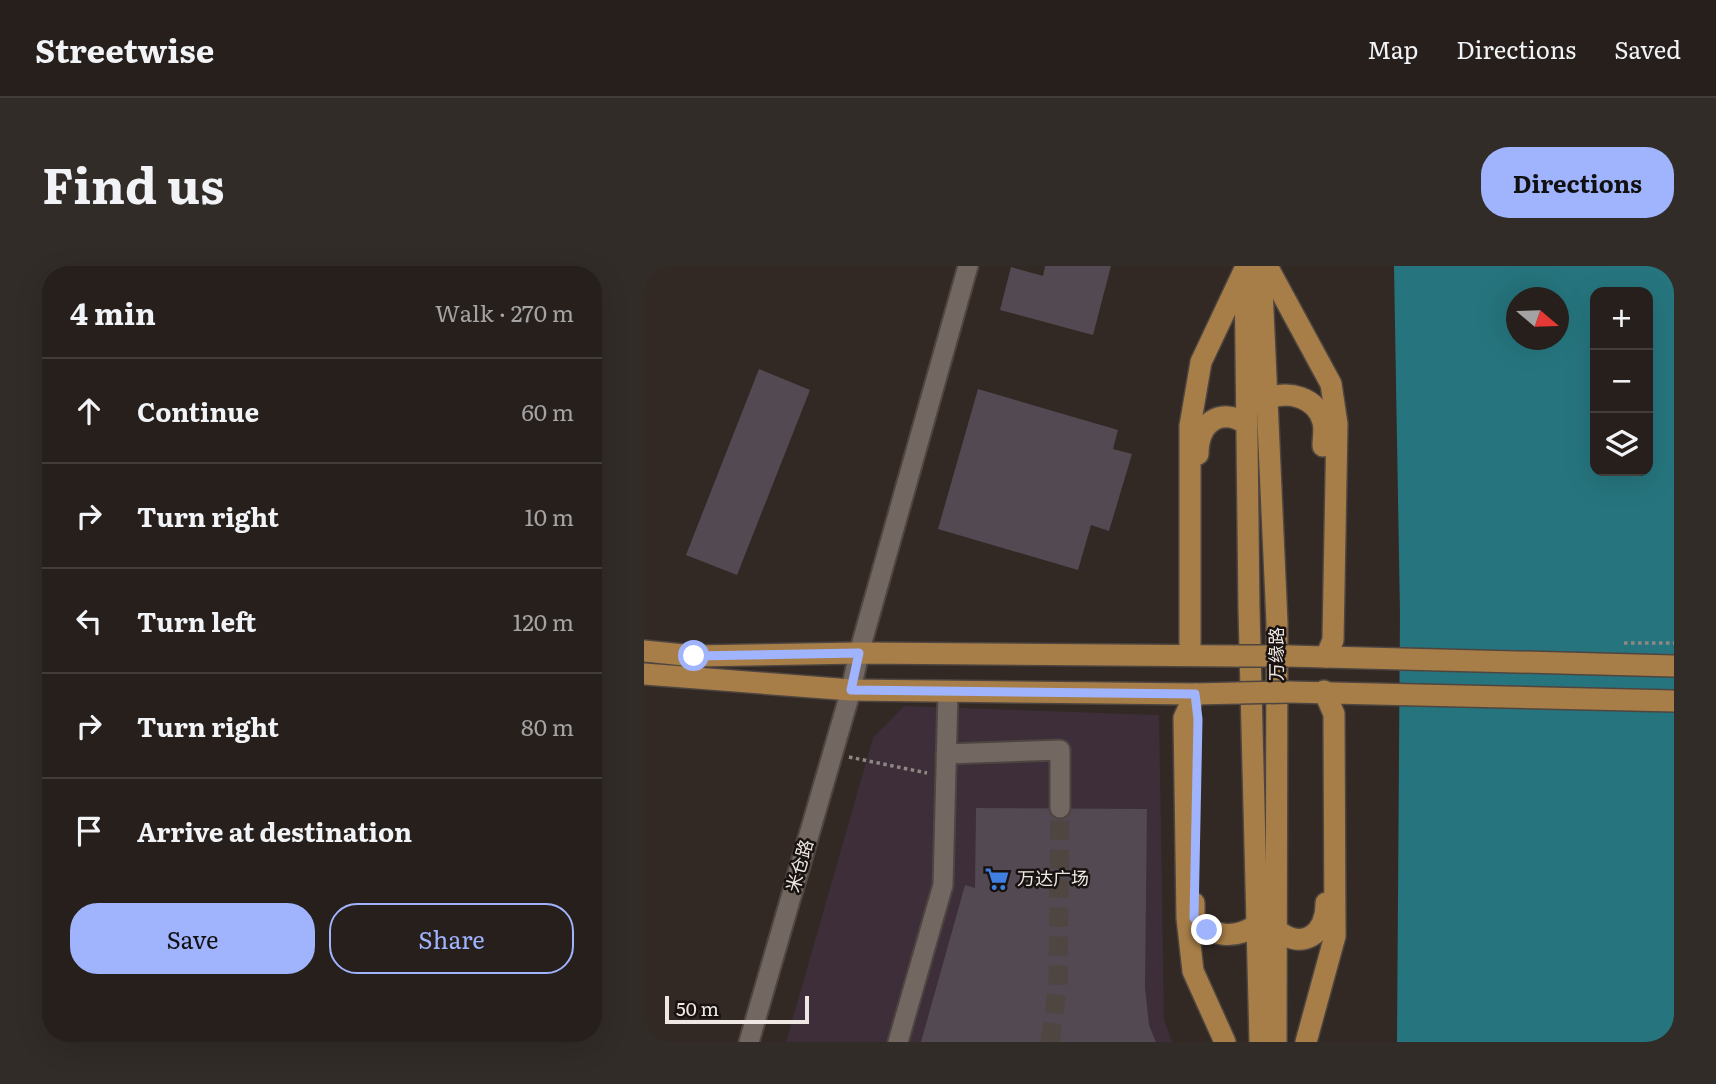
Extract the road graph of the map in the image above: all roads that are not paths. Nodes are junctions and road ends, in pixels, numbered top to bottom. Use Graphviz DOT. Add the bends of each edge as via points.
graph roads {
  1 [pos="968,266"];
  2 [pos="1267,266"];
  3 [pos="1250,267"];
  4 [pos="1267,398"];
  5 [pos="1247,424"];
  6 [pos="644,651"];
  7 [pos="859,653"];
  8 [pos="1190,655"];
  9 [pos="1335,657"];
  10 [pos="1674,666"];
  11 [pos="644,674"];
  12 [pos="851,690"];
  13 [pos="948,691"];
  14 [pos="1335,692"];
  15 [pos="1195,694"];
  16 [pos="1674,701"];
  17 [pos="946,754"];
  18 [pos="1060,808"];
  19 [pos="1266,927"];
  20 [pos="750,1042"];
  21 [pos="898,1042"];
  22 [pos="1225,1042"];
  23 [pos="1260,1042"];
  24 [pos="1276,1042"];
  25 [pos="1306,1042"];
  1 -- 7 [label="street, 米仓路"];
  2 -- 9 [label="main road" via="1331,384 1337,424"];
  3 -- 4 [label="main road, 万缘路"];
  3 -- 5 [label="main road, 万缘路"];
  3 -- 8 [label="main road" via="1201,362 1190,426"];
  4 -- 9 [label="main road" via="1298,396 1314,407 1324,423 1320,640"];
  4 -- 19 [label="main road, 万缘路" via="1277,623"];
  5 -- 8 [label="main road" via="1221,417 1206,425 1199,440 1198,606"];
  5 -- 19 [label="main road, 万缘路"];
  6 -- 7 [label="main road" via="694,656"];
  7 -- 8 [label="main road"];
  7 -- 12 [label="street, 米仓路"];
  8 -- 9 [label="main road, bridge"];
  9 -- 10 [label="main road"];
  11 -- 12 [label="main road"];
  12 -- 13 [label="main road"];
  12 -- 20 [label="street, 米仓路"];
  13 -- 15 [label="main road"];
  13 -- 17 [label="street"];
  14 -- 15 [label="main road, bridge"];
  14 -- 16 [label="main road"];
  14 -- 19 [label="main road" via="1320,713 1326,912 1317,931 1304,938 1290,938"];
  14 -- 25 [label="main road" via="1335,936"];
  15 -- 19 [label="main road" via="1194,918 1207,930 1224,935"];
  15 -- 22 [label="main road" via="1184,718 1187,918 1193,971"];
  17 -- 18 [label="street" via="1060,750"];
  17 -- 21 [label="street" via="943,885"];
  19 -- 23 [label="main road, 万缘路"];
  19 -- 24 [label="main road, 万缘路"];
}
